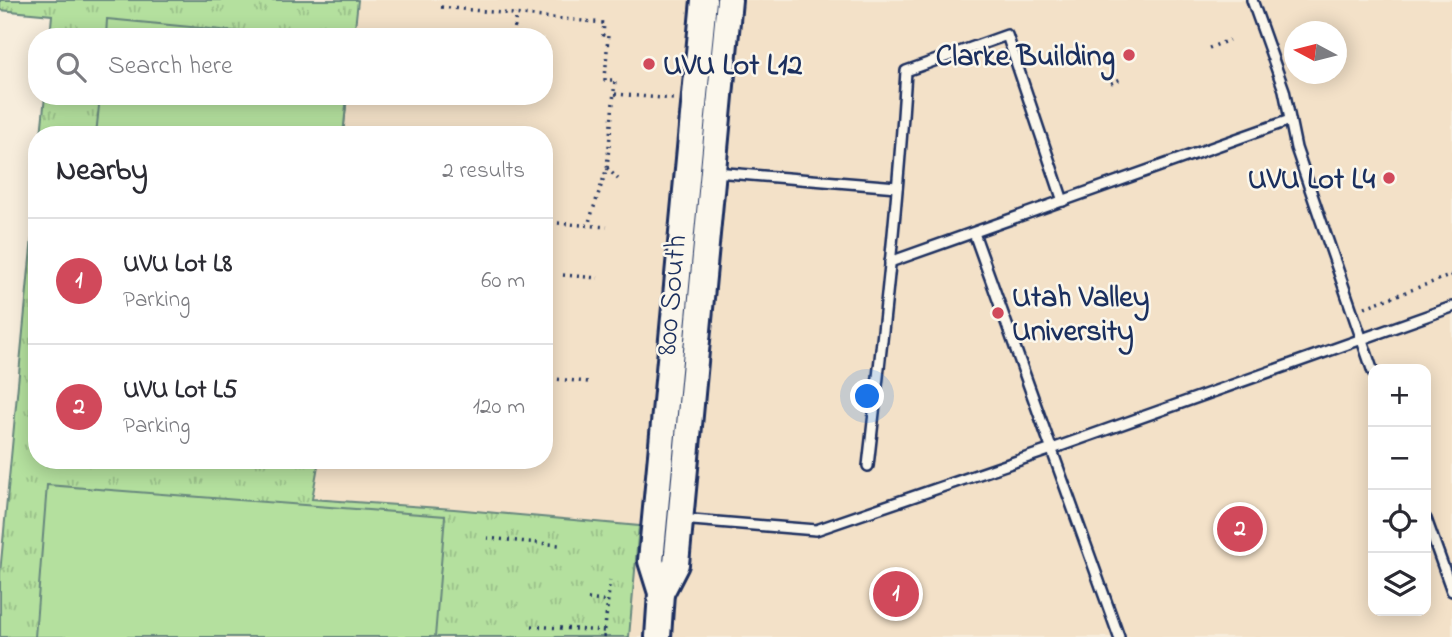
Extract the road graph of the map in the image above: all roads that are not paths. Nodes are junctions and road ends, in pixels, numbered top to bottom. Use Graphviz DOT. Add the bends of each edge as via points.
graph roads {
  1 [pos="704,0"];
  2 [pos="729,0"];
  3 [pos="1252,0"];
  4 [pos="720,90"];
  5 [pos="687,94"];
  6 [pos="1290,120"];
  7 [pos="713,172"];
  8 [pos="897,187"];
  9 [pos="1063,201"];
  10 [pos="974,233"];
  11 [pos="890,262"];
  12 [pos="1452,307"];
  13 [pos="1362,339"];
  14 [pos="1370,364"];
  15 [pos="663,443"];
  16 [pos="1052,449"];
  17 [pos="868,466"];
  18 [pos="680,519"];
  19 [pos="1431,533"];
  20 [pos="1452,591"];
  21 [pos="662,593"];
  22 [pos="658,637"];
  23 [pos="1119,637"];
  1 -- 5 [label="street, 800 South"];
  2 -- 4 [label="street, 800 South"];
  3 -- 6 [label="lane"];
  4 -- 5 [label="lane"];
  4 -- 7 [label="street, 800 South"];
  5 -- 15 [label="street, 800 South"];
  6 -- 9 [label="lane"];
  6 -- 13 [label="lane"];
  7 -- 8 [label="lane"];
  7 -- 18 [label="street, 800 South"];
  8 -- 9 [label="lane" via="906,71 1007,35"];
  8 -- 11 [label="lane"];
  9 -- 10 [label="lane"];
  10 -- 11 [label="lane"];
  10 -- 16 [label="lane"];
  11 -- 17 [label="lane"];
  12 -- 13 [label="lane"];
  13 -- 14 [label="lane"];
  13 -- 16 [label="lane"];
  15 -- 18 [label="street" via="673,454 670,503"];
  15 -- 21 [label="street, 800 South" via="651,561"];
  16 -- 18 [label="lane" via="816,530"];
  16 -- 23 [label="lane"];
  18 -- 21 [label="street, 800 South" via="676,564"];
  19 -- 20 [label="lane"];
  21 -- 22 [label="street, 800 South"];
}
